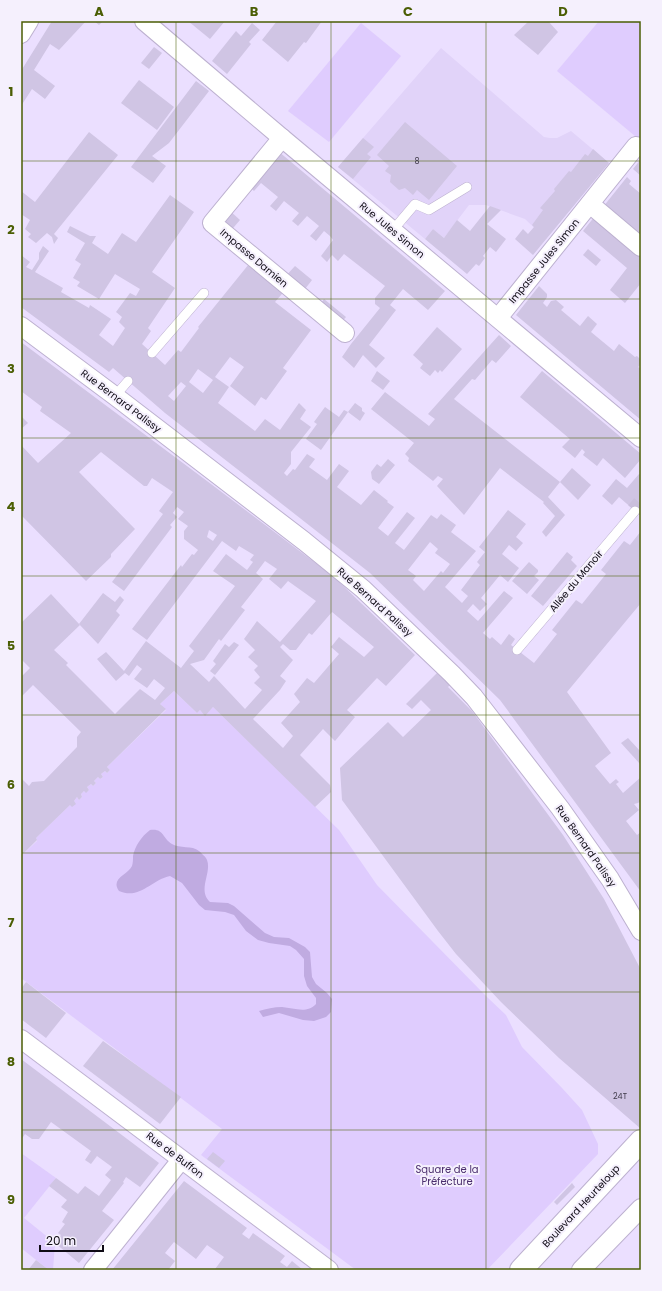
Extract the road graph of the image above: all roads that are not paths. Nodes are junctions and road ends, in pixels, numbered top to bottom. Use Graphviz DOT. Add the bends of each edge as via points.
graph roads {
  1 [pos="29,21"];
  2 [pos="144,21"];
  3 [pos="21,34"];
  4 [pos="282,138"];
  5 [pos="636,146"];
  6 [pos="467,187"];
  7 [pos="590,204"];
  8 [pos="393,230"];
  9 [pos="641,246"];
  10 [pos="204,293"];
  11 [pos="498,318"];
  12 [pos="21,326"];
  13 [pos="345,333"];
  14 [pos="152,353"];
  15 [pos="128,381"];
  16 [pos="115,396"];
  17 [pos="641,438"];
  18 [pos="635,511"];
  19 [pos="517,650"];
  20 [pos="641,931"];
  21 [pos="21,1039"];
  22 [pos="641,1141"];
  23 [pos="181,1160"];
  24 [pos="641,1208"];
  25 [pos="93,1270"];
  26 [pos="329,1270"];
  27 [pos="521,1270"];
  28 [pos="581,1270"];
  1 -- 3 [label="street"];
  2 -- 4 [label="street, Rue Jules Simon"];
  4 -- 8 [label="street, Rue Jules Simon"];
  4 -- 13 [label="street, Impasse Damien" via="212,223"];
  5 -- 7 [label="street, Impasse Jules Simon"];
  6 -- 8 [label="lane" via="429,210 415,204"];
  7 -- 9 [label="street"];
  7 -- 11 [label="street, Impasse Jules Simon"];
  8 -- 11 [label="street, Rue Jules Simon"];
  10 -- 14 [label="lane"];
  11 -- 17 [label="street, Rue Jules Simon"];
  12 -- 16 [label="street, Rue Bernard Palissy"];
  15 -- 16 [label="lane"];
  16 -- 20 [label="street, Rue Bernard Palissy" via="304,541 480,691 610,879"];
  18 -- 19 [label="lane, Allée du Manoir"];
  21 -- 23 [label="street, Rue de Buffon"];
  22 -- 27 [label="main road, Boulevard Heurteloup"];
  23 -- 25 [label="street"];
  23 -- 26 [label="street, Rue de Buffon"];
  24 -- 28 [label="street"];
}
